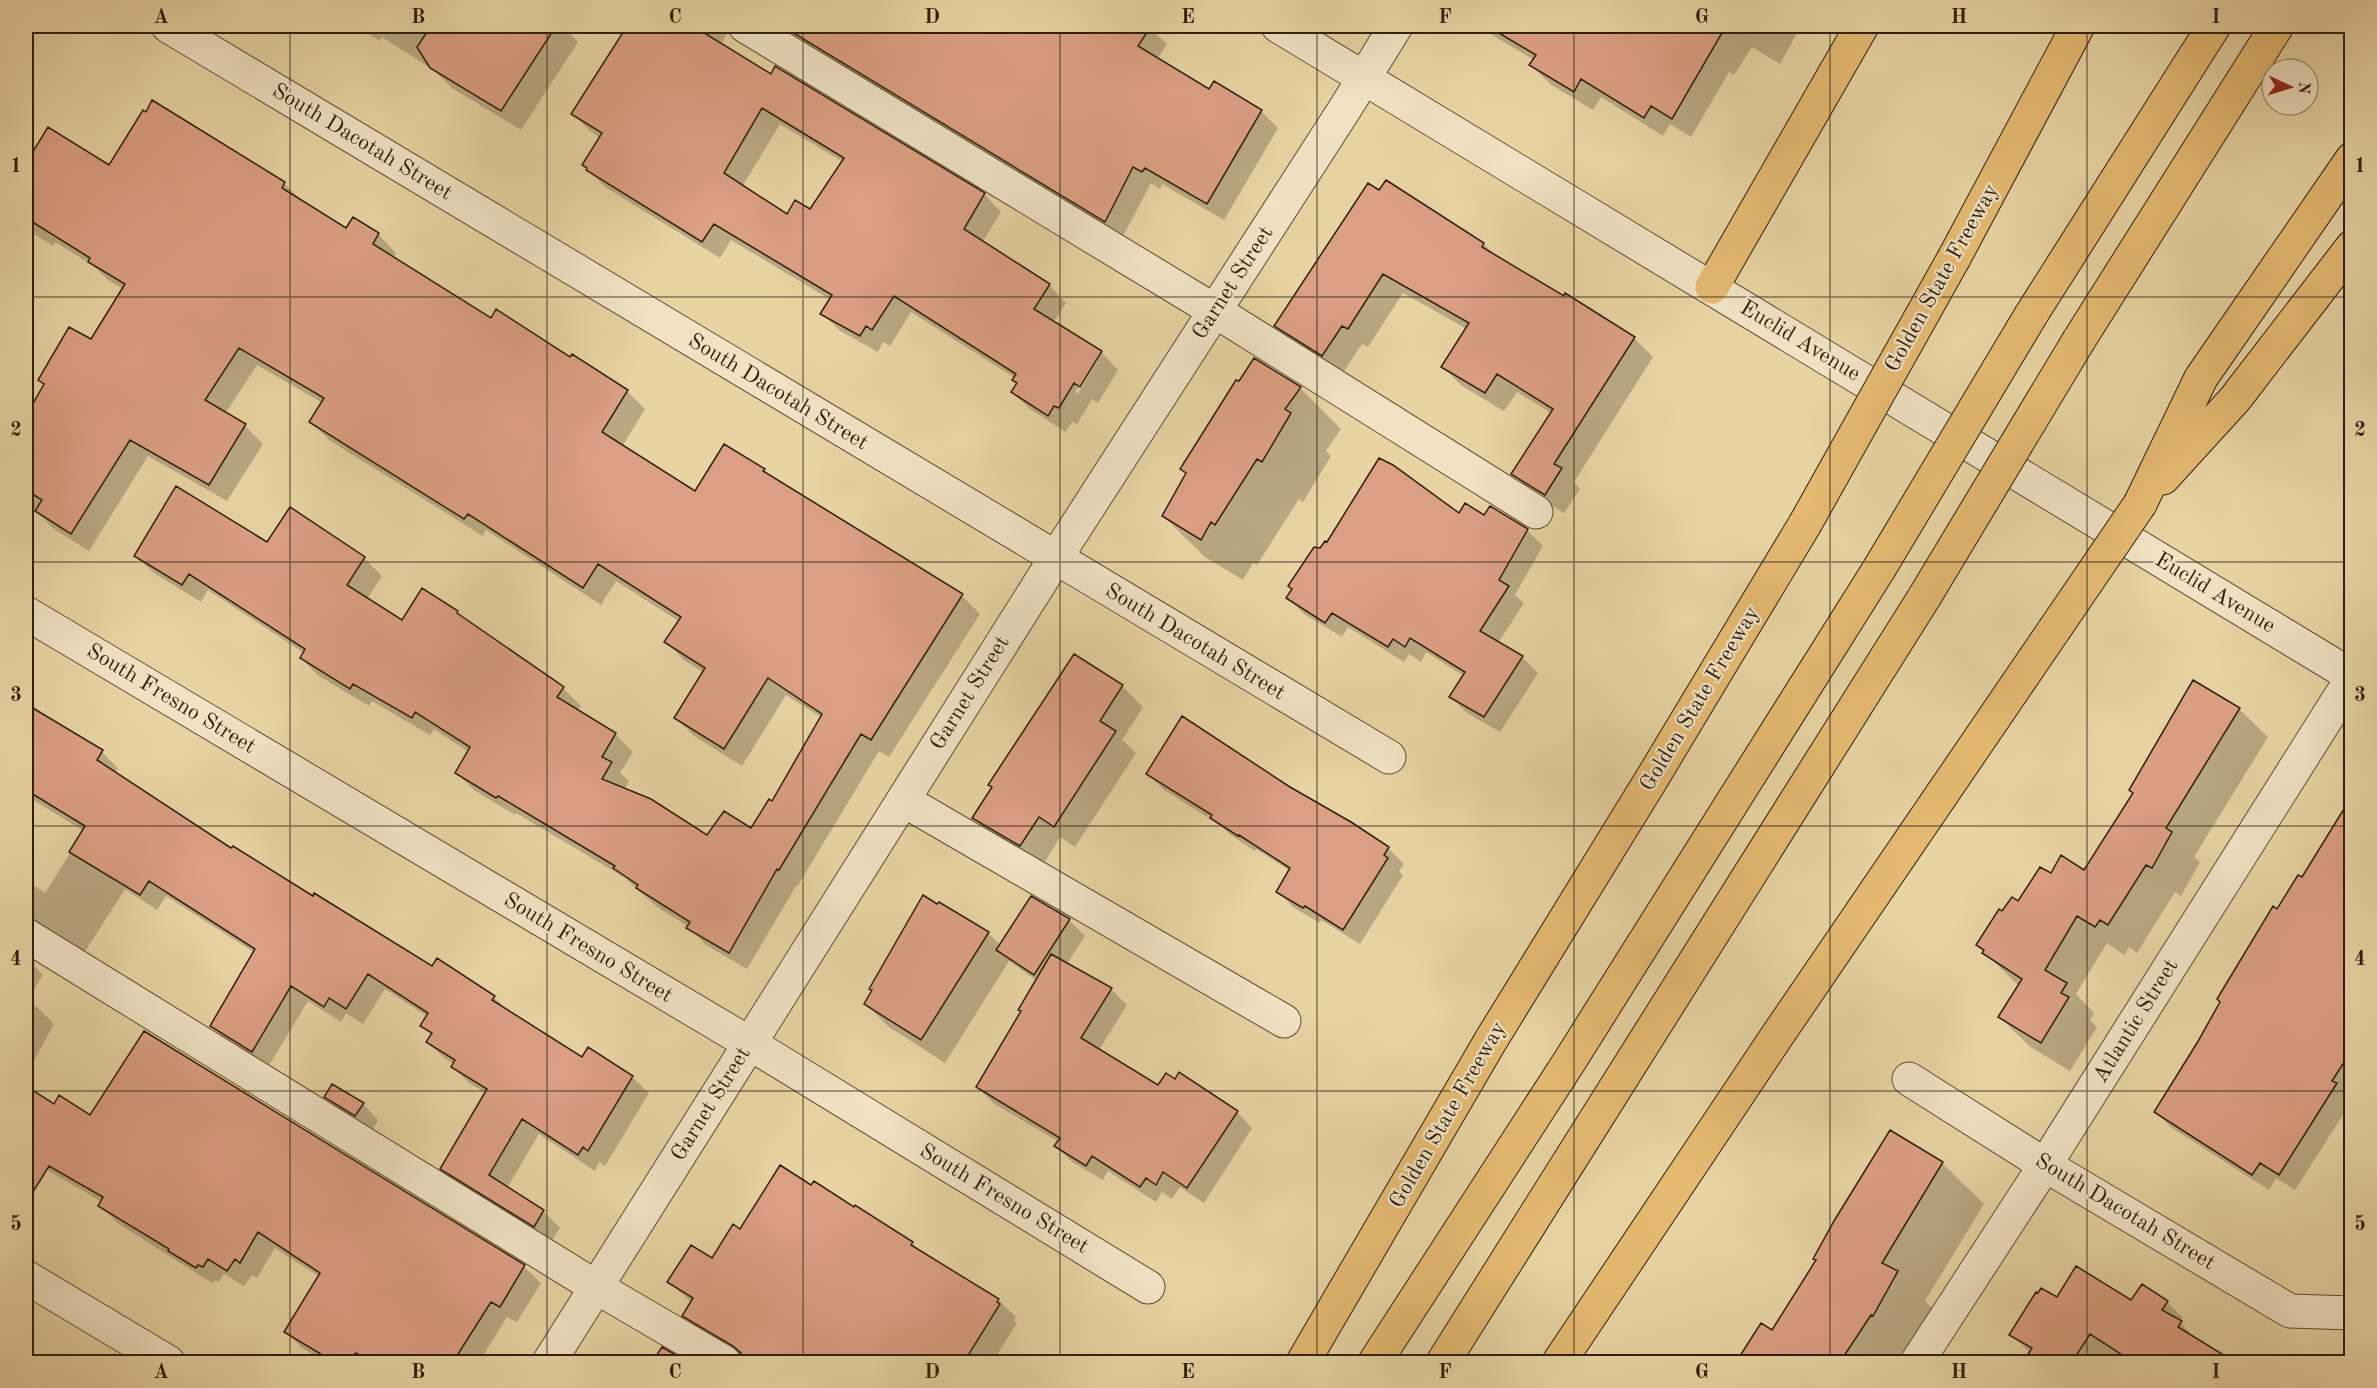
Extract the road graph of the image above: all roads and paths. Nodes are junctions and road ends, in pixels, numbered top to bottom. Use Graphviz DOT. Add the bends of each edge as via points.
graph roads {
  1 [pos="168,26"];
  2 [pos="745,26"];
  3 [pos="1278,26"];
  4 [pos="1396,26"];
  5 [pos="1862,26"];
  6 [pos="2079,26"];
  7 [pos="2214,26"];
  8 [pos="2277,26"];
  9 [pos="1365,78"];
  10 [pos="2352,159"];
  11 [pos="2352,247"];
  12 [pos="1712,287"];
  13 [pos="1215,311"];
  14 [pos="2140,504"];
  15 [pos="1536,512"];
  16 [pos="1055,558"];
  17 [pos="26,613"];
  18 [pos="2352,677"];
  19 [pos="1389,757"];
  20 [pos="903,800"];
  21 [pos="26,935"];
  22 [pos="1284,1022"];
  23 [pos="749,1043"];
  24 [pos="1909,1079"];
  25 [pos="2045,1165"];
  26 [pos="26,1277"];
  27 [pos="596,1287"];
  28 [pos="1148,1287"];
  29 [pos="2352,1313"];
  30 [pos="168,1362"];
  31 [pos="549,1362"];
  32 [pos="723,1362"];
  33 [pos="1303,1362"];
  34 [pos="1375,1362"];
  35 [pos="1443,1362"];
  36 [pos="1559,1362"];
  37 [pos="1917,1362"];
  1 -- 16 [label="street, South Dacotah Street"];
  2 -- 13 [label="street"];
  3 -- 9 [label="street, Euclid Avenue"];
  4 -- 9 [label="street, Garnet Street"];
  5 -- 12 [label="highway"];
  6 -- 33 [label="highway, Golden State Freeway, bridge" via="1804,524 1491,1040"];
  7 -- 34 [label="highway, bridge" via="2031,315 1879,569"];
  8 -- 35 [label="highway, bridge" via="2079,340 1925,596"];
  9 -- 12 [label="street, Euclid Avenue"];
  9 -- 13 [label="street, Garnet Street"];
  10 -- 14 [label="highway" via="2201,378"];
  11 -- 14 [label="highway" via="2235,399"];
  12 -- 18 [label="street, Euclid Avenue"];
  13 -- 15 [label="street"];
  13 -- 16 [label="street, Garnet Street"];
  14 -- 36 [label="highway, bridge"];
  16 -- 19 [label="street, South Dacotah Street"];
  16 -- 20 [label="street, Garnet Street"];
  17 -- 23 [label="street, South Fresno Street"];
  18 -- 25 [label="street, Atlantic Street"];
  20 -- 22 [label="street"];
  20 -- 23 [label="street, Garnet Street"];
  21 -- 27 [label="street"];
  23 -- 27 [label="street, Garnet Street"];
  23 -- 28 [label="street, South Fresno Street"];
  24 -- 25 [label="street, South Dacotah Street"];
  25 -- 29 [label="street, South Dacotah Street" via="2290,1311"];
  25 -- 37 [label="street, Atlantic Street"];
  26 -- 30 [label="street"];
  27 -- 31 [label="street, Garnet Street"];
  27 -- 32 [label="street"];
}
